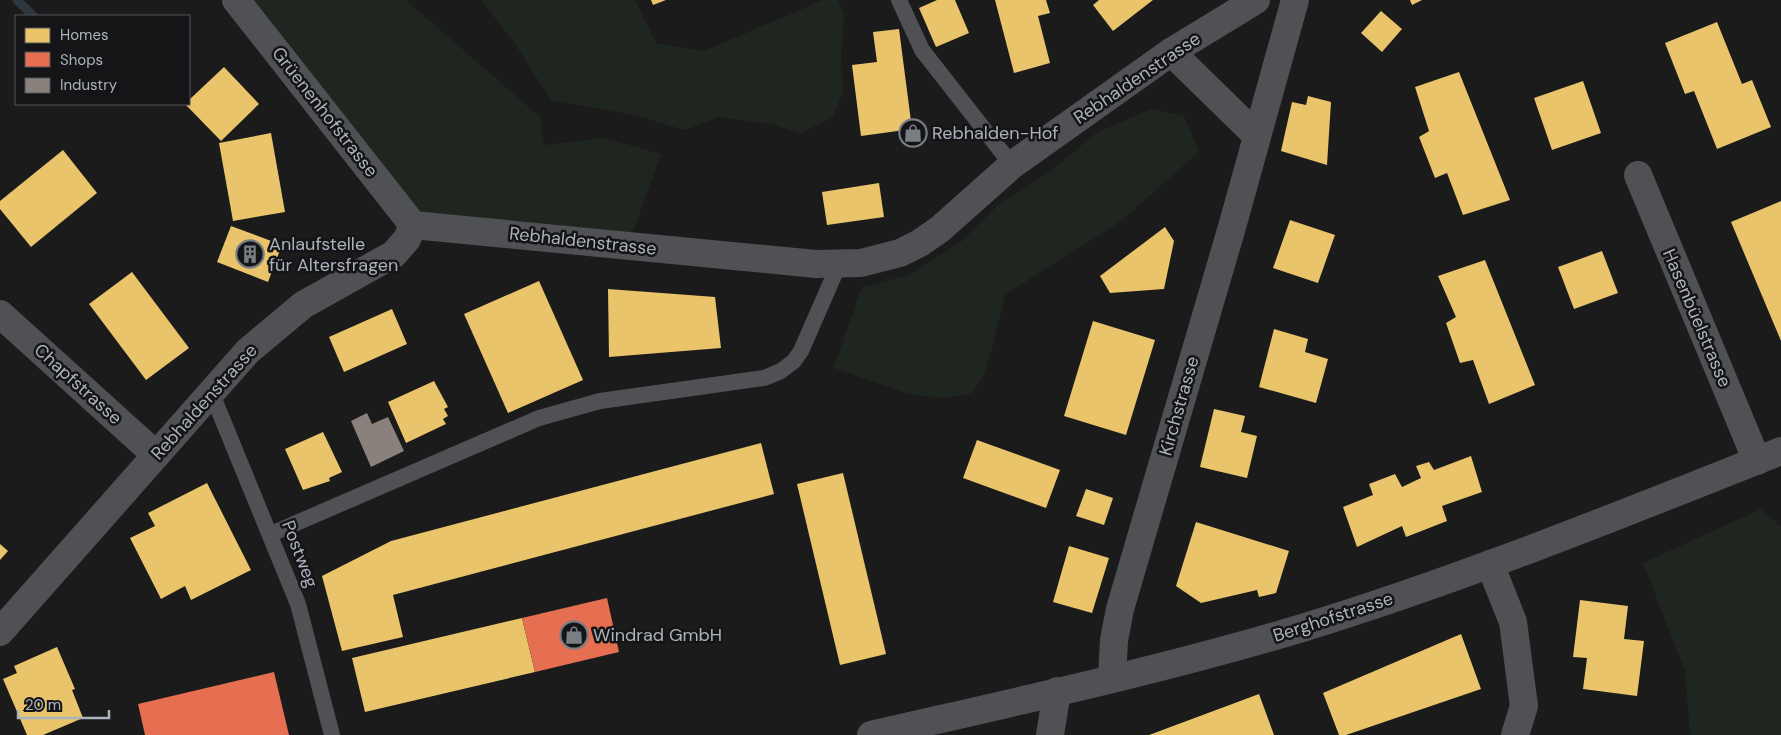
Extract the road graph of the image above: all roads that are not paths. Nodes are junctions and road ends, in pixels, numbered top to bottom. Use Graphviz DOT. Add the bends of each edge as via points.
graph roads {
  1 [pos="900,0"];
  2 [pos="1256,0"];
  3 [pos="1295,0"];
  4 [pos="240,3"];
  5 [pos="1170,52"];
  6 [pos="1256,135"];
  7 [pos="1012,165"];
  8 [pos="1638,175"];
  9 [pos="413,225"];
  10 [pos="839,264"];
  11 [pos="0,314"];
  12 [pos="212,394"];
  13 [pos="156,454"];
  14 [pos="1769,456"];
  15 [pos="271,534"];
  16 [pos="1490,564"];
  17 [pos="0,632"];
  18 [pos="1112,678"];
  19 [pos="1057,691"];
  20 [pos="332,735"];
  21 [pos="871,735"];
  22 [pos="1050,735"];
  23 [pos="1515,735"];
  1 -- 7 [label="lane" via="922,50"];
  2 -- 5 [label="street, Rebhaldenstrasse"];
  3 -- 6 [label="street, Kirchstrasse"];
  4 -- 9 [label="street, Grüenenhofstrasse"];
  5 -- 6 [label="street"];
  5 -- 7 [label="street, Rebhaldenstrasse"];
  6 -- 18 [label="street, Kirchstrasse" via="1120,609"];
  7 -- 10 [label="street, Rebhaldenstrasse" via="920,243 878,259"];
  8 -- 14 [label="street, Hasenbüelstrasse"];
  9 -- 10 [label="street, Rebhaldenstrasse"];
  9 -- 12 [label="street, Rebhaldenstrasse" via="407,239 394,254 321,292 285,318 248,351"];
  10 -- 15 [label="lane" via="801,351 781,372 764,378 630,396 572,408 498,435"];
  11 -- 13 [label="street, Chapfstrasse"];
  12 -- 13 [label="street, Rebhaldenstrasse"];
  12 -- 15 [label="lane, Postweg"];
  13 -- 17 [label="street, Rebhaldenstrasse"];
  14 -- 16 [label="street, Berghofstrasse"];
  15 -- 20 [label="lane, Postweg" via="306,631"];
  16 -- 18 [label="street, Berghofstrasse" via="1297,629"];
  16 -- 23 [label="street" via="1513,622 1524,706"];
  18 -- 19 [label="street, Berghofstrasse"];
  19 -- 21 [label="street, Berghofstrasse"];
  19 -- 22 [label="street"];
}
